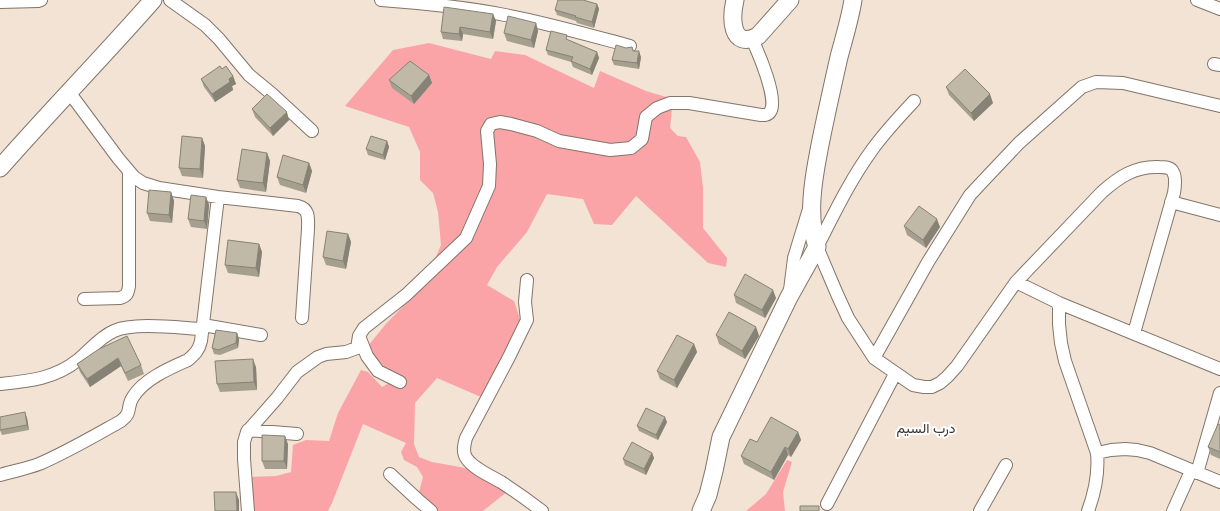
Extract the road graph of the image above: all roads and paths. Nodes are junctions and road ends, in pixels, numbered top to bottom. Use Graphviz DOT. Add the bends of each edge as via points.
graph roads {
  1 [pos="41,0"];
  2 [pos="153,0"];
  3 [pos="170,0"];
  4 [pos="381,0"];
  5 [pos="735,0"];
  6 [pos="790,0"];
  7 [pos="853,0"];
  8 [pos="1197,0"];
  9 [pos="0,2"];
  10 [pos="1220,9"];
  11 [pos="752,39"];
  12 [pos="630,46"];
  13 [pos="68,92"];
  14 [pos="914,101"];
  15 [pos="1220,106"];
  16 [pos="312,131"];
  17 [pos="0,168"];
  18 [pos="129,171"];
  19 [pos="812,196"];
  20 [pos="218,197"];
  21 [pos="1171,202"];
  22 [pos="1220,216"];
  23 [pos="817,247"];
  24 [pos="527,280"];
  25 [pos="1016,282"];
  26 [pos="789,297"];
  27 [pos="84,299"];
  28 [pos="1059,303"];
  29 [pos="302,318"];
  30 [pos="203,327"];
  31 [pos="1134,333"];
  32 [pos="261,335"];
  33 [pos="359,336"];
  34 [pos="874,358"];
  35 [pos="1220,369"];
  36 [pos="895,374"];
  37 [pos="400,382"];
  38 [pos="0,384"];
  39 [pos="1220,393"];
  40 [pos="248,430"];
  41 [pos="296,434"];
  42 [pos="1097,453"];
  43 [pos="1006,465"];
  44 [pos="1194,472"];
  45 [pos="0,474"];
  46 [pos="390,474"];
  47 [pos="1220,482"];
  48 [pos="826,504"];
  49 [pos="248,511"];
  50 [pos="431,511"];
  51 [pos="542,511"];
  52 [pos="701,511"];
  53 [pos="980,511"];
  54 [pos="1088,511"];
  55 [pos="1173,511"];
  1 -- 9 [label="street"];
  2 -- 13 [label="street"];
  3 -- 16 [label="street" via="205,25 249,75"];
  4 -- 12 [label="street" via="506,15"];
  5 -- 11 [label="street" via="733,28 741,38"];
  6 -- 11 [label="street" via="764,30"];
  7 -- 19 [label="street" via="828,103"];
  8 -- 10 [label="street"];
  11 -- 33 [label="street" via="769,84 773,105 767,115 689,103 670,103 657,108 646,117 642,139 631,148 610,150 559,141 537,131 511,124 491,124 487,131 489,186 466,238 406,295 364,328"];
  13 -- 17 [label="street"];
  13 -- 18 [label="street"];
  14 -- 23 [label="street" via="871,151"];
  15 -- 34 [label="street" via="1123,83 1096,82 1082,87 1019,143 970,195 928,262"];
  18 -- 20 [label="street" via="150,186"];
  18 -- 27 [label="street" via="128,293 120,298"];
  19 -- 23 [label="street" via="812,223"];
  19 -- 26 [label="street" via="794,258"];
  20 -- 29 [label="street" via="298,206 306,210 308,229"];
  20 -- 30 [label="street"];
  21 -- 22 [label="street"];
  21 -- 25 [label="street" via="1175,179 1171,169 1156,167 1129,172 1102,192"];
  21 -- 31 [label="street"];
  23 -- 26 [label="street"];
  23 -- 34 [label="street" via="848,318"];
  24 -- 51 [label="street" via="525,302 528,320 466,438 464,455 475,466"];
  25 -- 28 [label="street"];
  25 -- 36 [label="street" via="957,366 940,383 924,387 913,385"];
  26 -- 52 [label="street" via="721,437 708,495"];
  28 -- 31 [label="street"];
  28 -- 42 [label="street" via="1059,324 1065,361"];
  30 -- 32 [label="street"];
  30 -- 38 [label="street" via="128,327 113,332 77,361 47,377"];
  30 -- 45 [label="street" via="199,350 138,390 132,398 126,417 70,450 38,464"];
  31 -- 35 [label="street"];
  33 -- 37 [label="street" via="367,356 378,371"];
  33 -- 40 [label="street" via="356,348 318,357 297,372"];
  34 -- 36 [label="street"];
  36 -- 48 [label="street"];
  39 -- 44 [label="street"];
  40 -- 41 [label="street"];
  40 -- 49 [label="street" via="245,436 244,458"];
  42 -- 44 [label="street" via="1125,448 1137,450"];
  42 -- 54 [label="street" via="1097,482"];
  43 -- 53 [label="street"];
  44 -- 47 [label="street"];
  44 -- 55 [label="street"];
  46 -- 50 [label="street"];
}
